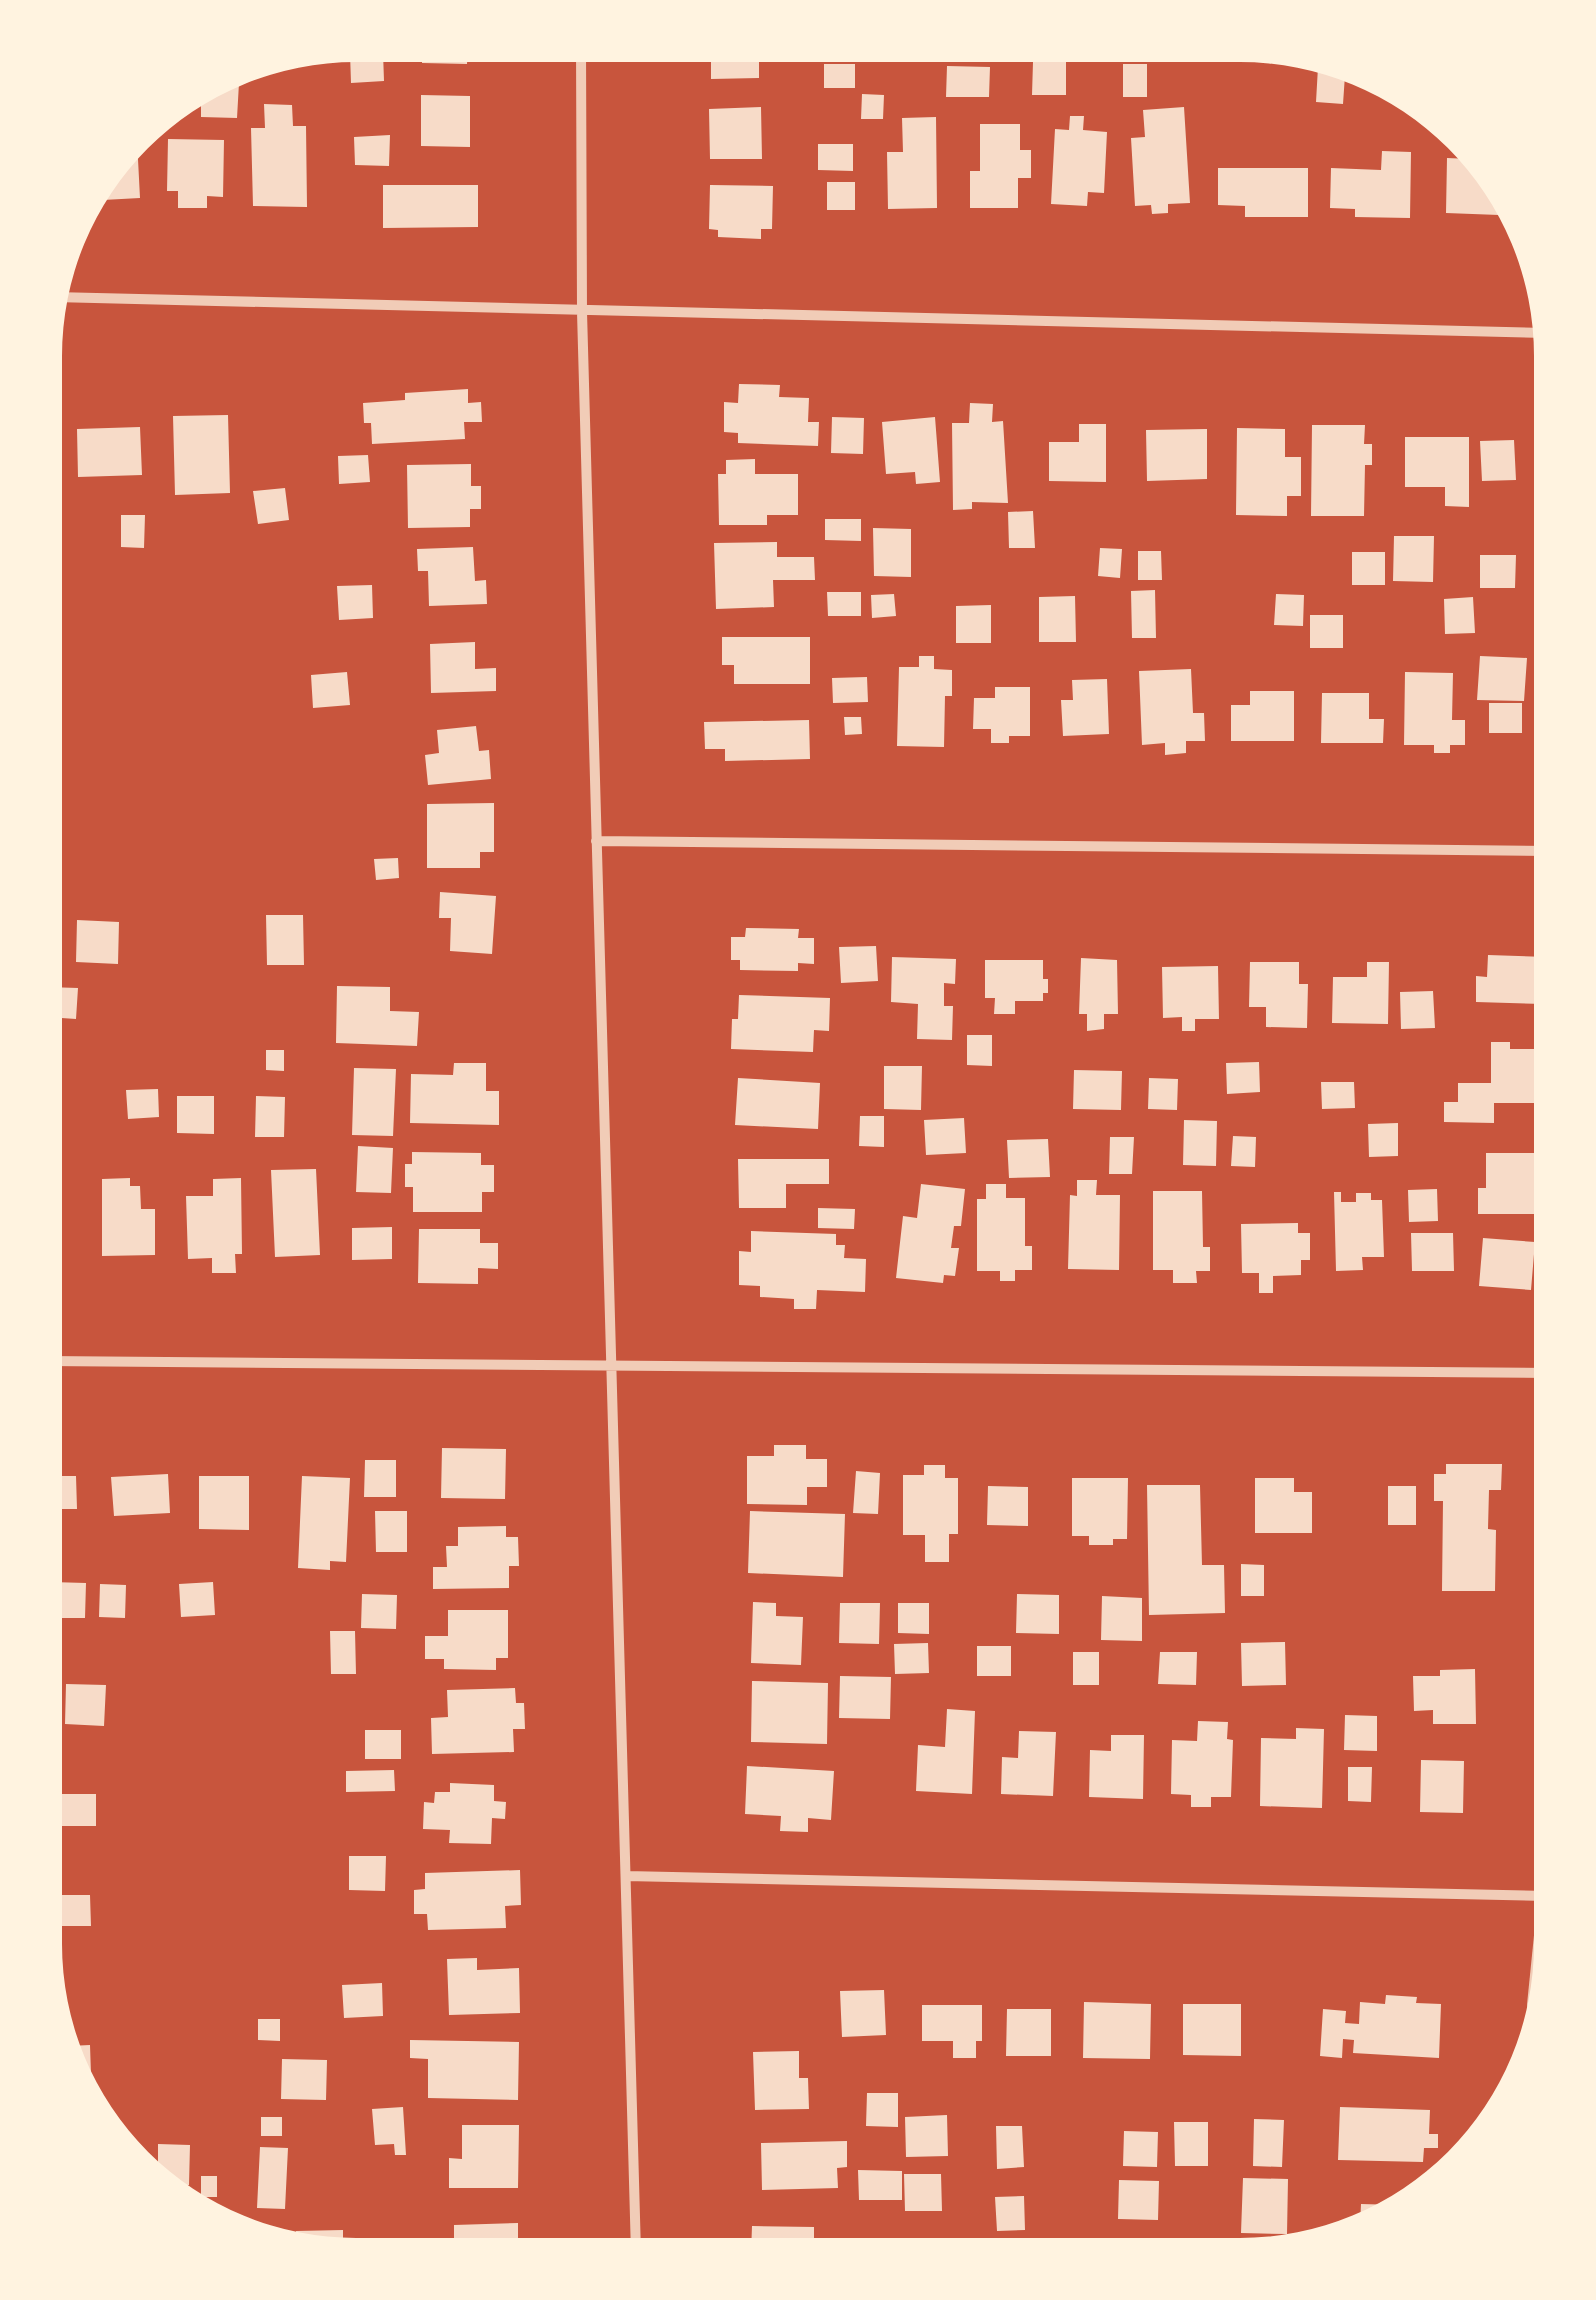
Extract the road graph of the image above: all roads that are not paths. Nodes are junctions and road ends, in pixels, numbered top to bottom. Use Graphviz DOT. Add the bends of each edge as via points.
graph roads {
  1 [pos="581,63"];
  2 [pos="69,297"];
  3 [pos="582,312"];
  4 [pos="1532,333"];
  5 [pos="596,841"];
  6 [pos="1534,851"];
  7 [pos="62,1361"];
  8 [pos="610,1368"];
  9 [pos="1533,1374"];
  10 [pos="626,1876"];
  11 [pos="1533,1896"];
  12 [pos="636,2238"];
  1 -- 3 [label="street"];
  2 -- 3 [label="street"];
  3 -- 4 [label="street"];
  3 -- 5 [label="street"];
  5 -- 6 [label="street"];
  5 -- 8 [label="street"];
  7 -- 8 [label="street"];
  8 -- 9 [label="street"];
  8 -- 10 [label="street"];
  10 -- 11 [label="street"];
  10 -- 12 [label="street"];
}
